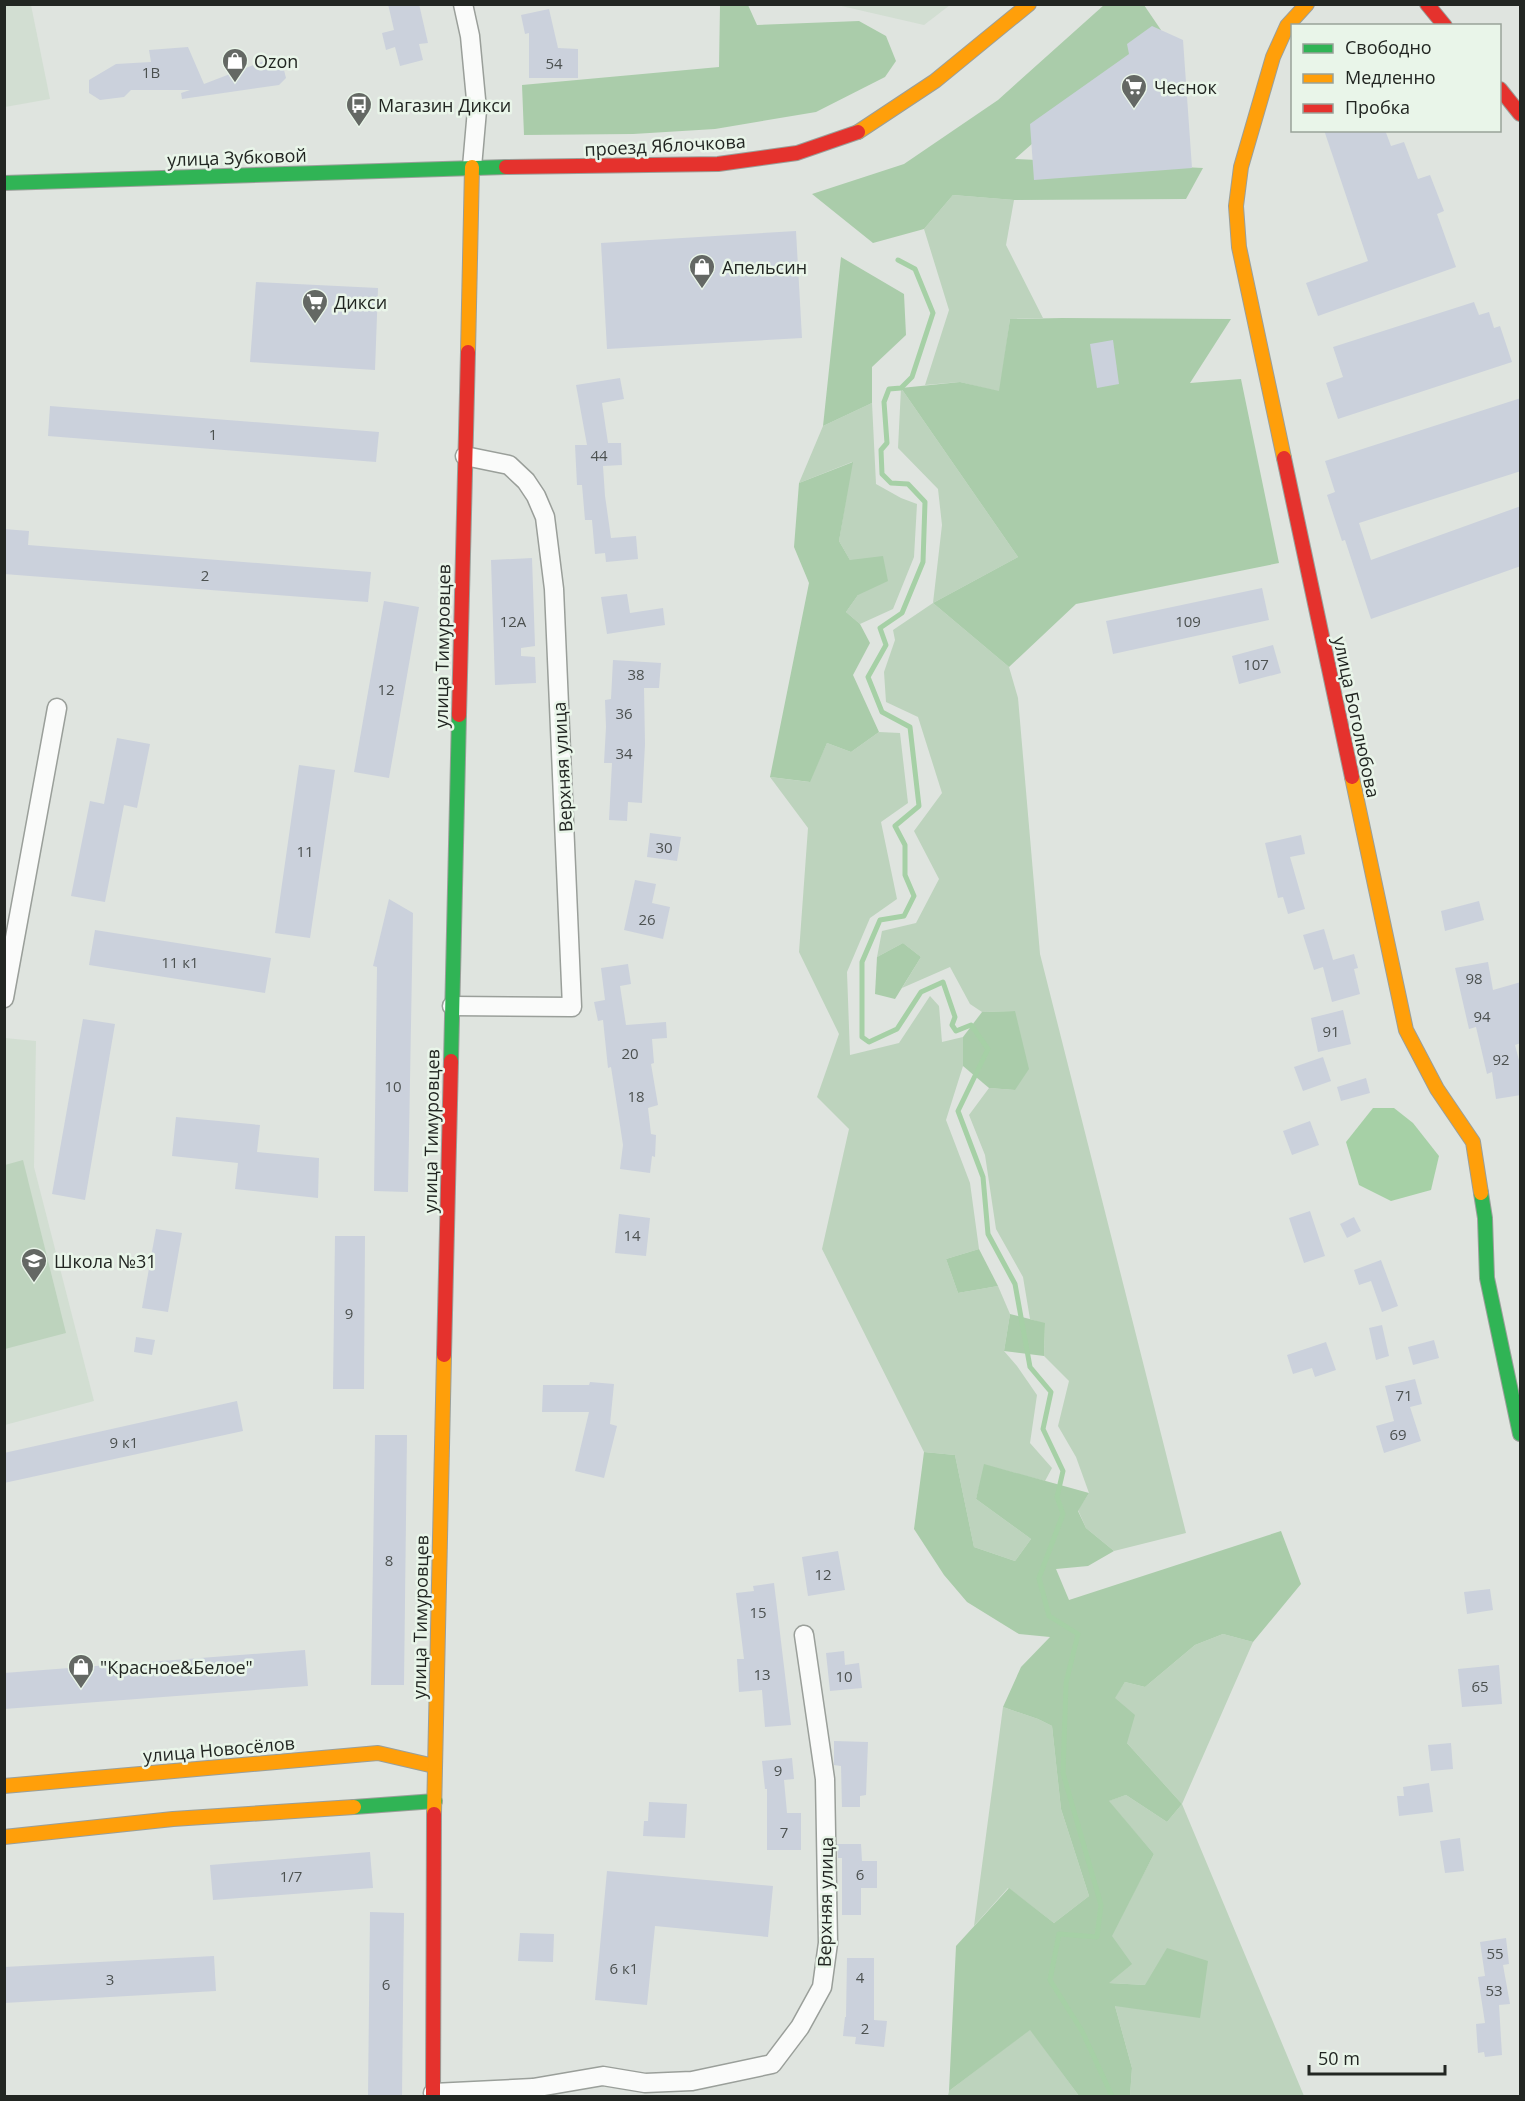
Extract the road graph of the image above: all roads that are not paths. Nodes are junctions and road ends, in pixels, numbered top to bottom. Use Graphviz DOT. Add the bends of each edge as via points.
graph roads {
  1 [pos="463,4"];
  2 [pos="1029,4"];
  3 [pos="1307,4"];
  4 [pos="1427,4"];
  5 [pos="1443,24"];
  6 [pos="1501,90"];
  7 [pos="1521,114"];
  8 [pos="471,167"];
  9 [pos="4,183"];
  10 [pos="465,456"];
  11 [pos="57,708"];
  12 [pos="4,998"];
  13 [pos="452,1006"];
  14 [pos="1521,1434"];
  15 [pos="804,1635"];
  16 [pos="434,1766"];
  17 [pos="4,1786"];
  18 [pos="435,1802"];
  19 [pos="4,1837"];
  20 [pos="433,2095"];
  1 -- 8 [label="street" via="477,110"];
  2 -- 8 [label="street, проезд Яблочкова" via="935,81 860,131 797,153 718,164"];
  3 -- 14 [label="street, улица Боголюбова" via="1287,26 1273,57 1241,167 1236,206 1239,247 1406,1030 1437,1089 1473,1142 1485,1218 1487,1278"];
  4 -- 5 [label="street"];
  6 -- 7 [label="street"];
  8 -- 9 [label="street, улица Зубковой"];
  8 -- 10 [label="street, улица Тимуровцев"];
  10 -- 13 [label="street, улица Тимуровцев"];
  10 -- 13 [label="street, Верхняя улица" via="509,465 526,481 545,517 554,589 572,1007"];
  11 -- 12 [label="street"];
  13 -- 16 [label="street, улица Тимуровцев"];
  15 -- 20 [label="street, Верхняя улица" via="825,1779 828,1942 822,1987 800,2027 772,2064 692,2082 645,2083 603,2076 533,2088"];
  16 -- 17 [label="street, улица Новосёлов" via="378,1753"];
  16 -- 18 [label="street, улица Тимуровцев"];
  18 -- 19 [label="street" via="173,1818"];
  18 -- 20 [label="street, улица Тимуровцев"];
}
